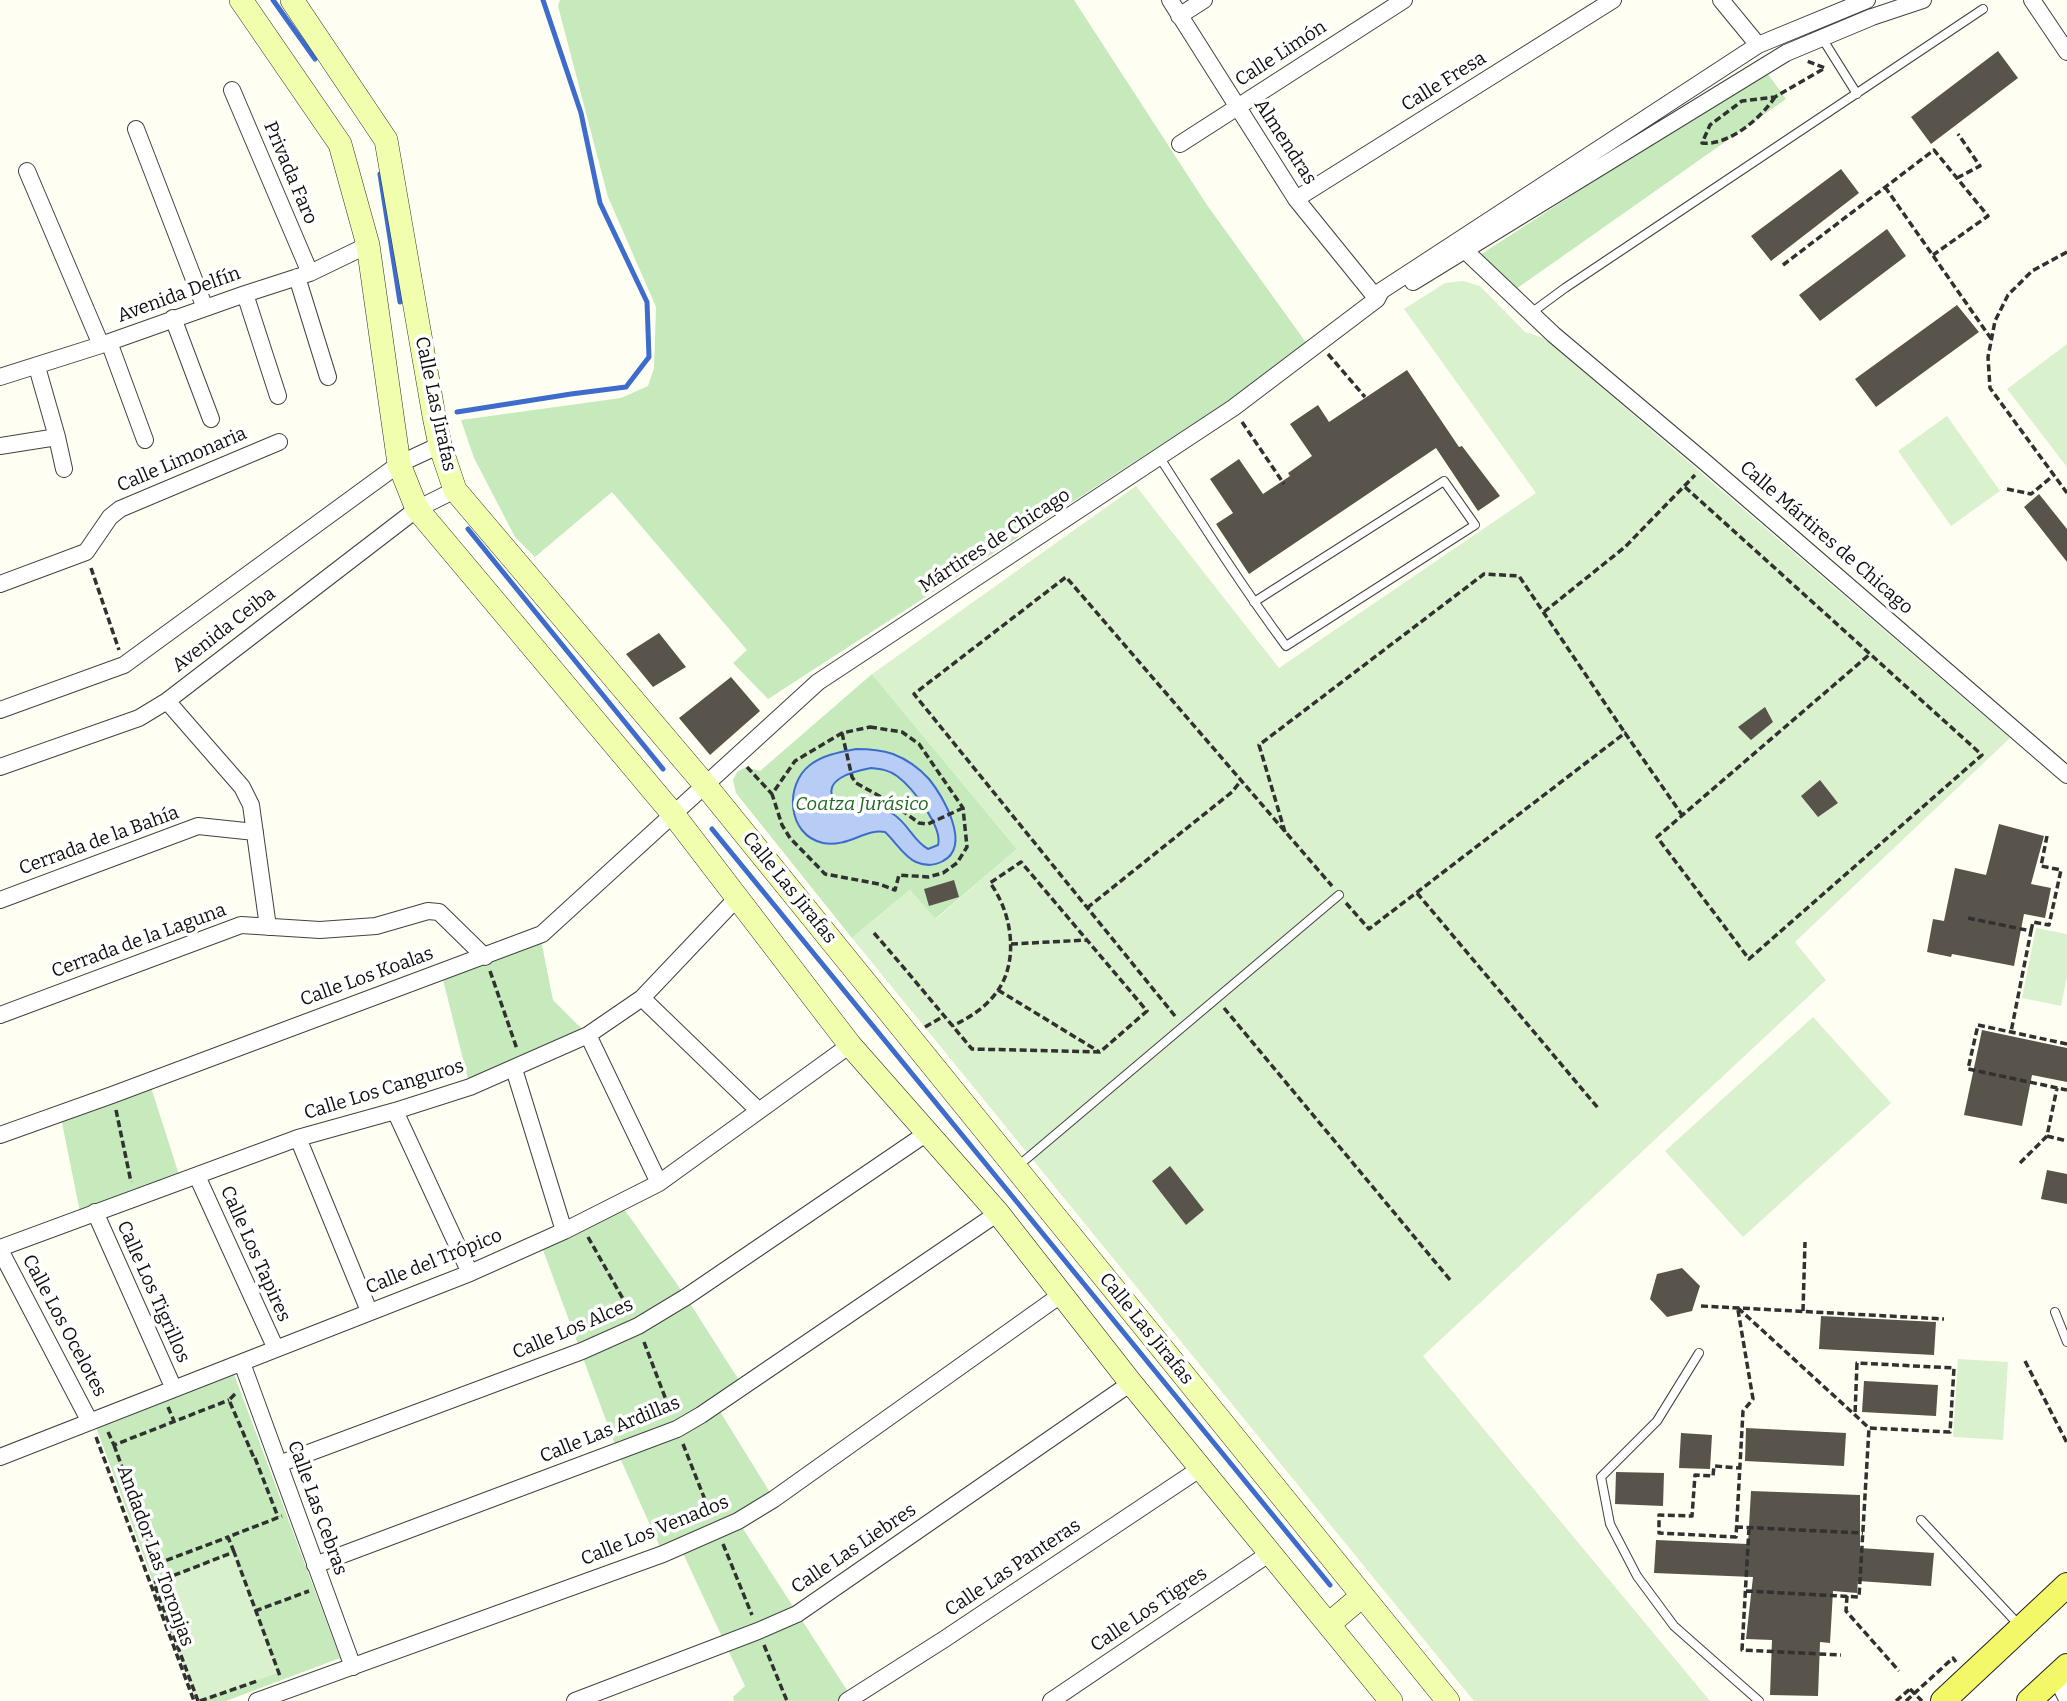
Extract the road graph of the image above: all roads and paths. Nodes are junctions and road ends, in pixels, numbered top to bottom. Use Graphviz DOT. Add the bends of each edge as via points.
graph roads {
  1 [pos="241,0"];
  2 [pos="292,0"];
  3 [pos="1170,0"];
  4 [pos="1205,0"];
  5 [pos="1404,0"];
  6 [pos="1613,0"];
  7 [pos="1721,0"];
  8 [pos="1867,0"];
  9 [pos="1923,0"];
  10 [pos="2032,0"];
  11 [pos="1983,9"];
  12 [pos="1179,16"];
  13 [pos="1822,38"];
  14 [pos="1758,45"];
  15 [pos="1786,52"];
  16 [pos="2067,52"];
  17 [pos="232,90"];
  18 [pos="1857,94"];
  19 [pos="1775,97"];
  20 [pos="1237,107"];
  21 [pos="136,129"];
  22 [pos="1958,134"];
  23 [pos="1180,144"];
  24 [pos="27,171"];
  25 [pos="1957,178"];
  26 [pos="1885,187"];
  27 [pos="1296,199"];
  28 [pos="368,245"];
  29 [pos="1461,246"];
  30 [pos="2067,252"];
  31 [pos="1933,255"];
  32 [pos="1783,265"];
  33 [pos="303,275"];
  34 [pos="245,293"];
  35 [pos="1377,299"];
  36 [pos="205,308"];
  37 [pos="1531,313"];
  38 [pos="173,318"];
  39 [pos="1992,340"];
  40 [pos="1318,343"];
  41 [pos="105,344"];
  42 [pos="37,367"];
  43 [pos="0,377"];
  44 [pos="328,377"];
  45 [pos="278,396"];
  46 [pos="1366,397"];
  47 [pos="1233,408"];
  48 [pos="211,419"];
  49 [pos="57,437"];
  50 [pos="145,440"];
  51 [pos="279,442"];
  52 [pos="440,445"];
  53 [pos="0,446"];
  54 [pos="1160,458"];
  55 [pos="1706,463"];
  56 [pos="399,464"];
  57 [pos="64,469"];
  58 [pos="2054,475"];
  59 [pos="1284,484"];
  60 [pos="1685,487"];
  61 [pos="2007,489"];
  62 [pos="455,491"];
  63 [pos="2067,493"];
  64 [pos="417,509"];
  65 [pos="86,552"];
  66 [pos="0,584"];
  67 [pos="1254,602"];
  68 [pos="1544,612"];
  69 [pos="1870,654"];
  70 [pos="124,665"];
  71 [pos="167,701"];
  72 [pos="0,710"];
  73 [pos="842,733"];
  74 [pos="1625,733"];
  75 [pos="738,757"];
  76 [pos="0,767"];
  77 [pos="2067,775"];
  78 [pos="1240,782"];
  79 [pos="706,786"];
  80 [pos="772,794"];
  81 [pos="963,808"];
  82 [pos="673,814"];
  83 [pos="1682,816"];
  84 [pos="255,832"];
  85 [pos="1286,834"];
  86 [pos="2047,836"];
  87 [pos="1417,893"];
  88 [pos="1339,895"];
  89 [pos="736,899"];
  90 [pos="0,900"];
  91 [pos="1087,908"];
  92 [pos="1968,918"];
  93 [pos="268,927"];
  94 [pos="2032,931"];
  95 [pos="874,933"];
  96 [pos="1087,940"];
  97 [pos="1011,944"];
  98 [pos="485,957"];
  99 [pos="999,990"];
  100 [pos="642,998"];
  101 [pos="1216,998"];
  102 [pos="0,1015"];
  103 [pos="952,1026"];
  104 [pos="1183,1026"];
  105 [pos="2011,1032"];
  106 [pos="588,1035"];
  107 [pos="2067,1044"];
  108 [pos="850,1045"];
  109 [pos="1100,1052"];
  110 [pos="518,1067"];
  111 [pos="2057,1088"];
  112 [pos="2067,1090"];
  113 [pos="113,1095"];
  114 [pos="1598,1108"];
  115 [pos="758,1110"];
  116 [pos="395,1111"];
  117 [pos="927,1133"];
  118 [pos="0,1135"];
  119 [pos="2047,1136"];
  120 [pos="298,1138"];
  121 [pos="2067,1141"];
  122 [pos="2020,1163"];
  123 [pos="1016,1168"];
  124 [pos="197,1176"];
  125 [pos="659,1183"];
  126 [pos="134,1197"];
  127 [pos="95,1212"];
  128 [pos="998,1213"];
  129 [pos="580,1223"];
  130 [pos="564,1231"];
  131 [pos="1805,1242"];
  132 [pos="0,1249"];
  133 [pos="470,1273"];
  134 [pos="1451,1282"];
  135 [pos="1062,1294"];
  136 [pos="1701,1306"];
  137 [pos="1738,1308"];
  138 [pos="369,1311"];
  139 [pos="1803,1311"];
  140 [pos="2054,1312"];
  141 [pos="1944,1319"];
  142 [pos="638,1326"];
  143 [pos="2067,1342"];
  144 [pos="276,1349"];
  145 [pos="1699,1353"];
  146 [pos="2025,1361"];
  147 [pos="245,1371"];
  148 [pos="1131,1383"];
  149 [pos="174,1389"];
  150 [pos="229,1400"];
  151 [pos="1855,1415"];
  152 [pos="95,1419"];
  153 [pos="1869,1428"];
  154 [pos="677,1429"];
  155 [pos="2067,1443"];
  156 [pos="114,1444"];
  157 [pos="0,1457"];
  158 [pos="254,1458"];
  159 [pos="279,1464"];
  160 [pos="1201,1468"];
  161 [pos="1740,1468"];
  162 [pos="296,1511"];
  163 [pos="1921,1520"];
  164 [pos="1737,1527"];
  165 [pos="1749,1528"];
  166 [pos="717,1531"];
  167 [pos="1863,1533"];
  168 [pos="228,1537"];
  169 [pos="234,1552"];
  170 [pos="1270,1553"];
  171 [pos="315,1565"];
  172 [pos="2067,1585"];
  173 [pos="322,1586"];
  174 [pos="1746,1591"];
  175 [pos="1362,1596"];
  176 [pos="1847,1597"];
  177 [pos="255,1611"];
  178 [pos="1329,1624"];
  179 [pos="2021,1628"];
  180 [pos="758,1631"];
  181 [pos="1841,1655"];
  182 [pos="1953,1658"];
  183 [pos="353,1667"];
  184 [pos="1899,1671"];
  185 [pos="2061,1671"];
  186 [pos="278,1673"];
  187 [pos="265,1678"];
  188 [pos="2036,1699"];
  189 [pos="2067,1699"];
  190 [pos="198,1701"];
  191 [pos="257,1701"];
  192 [pos="575,1701"];
  193 [pos="787,1701"];
  194 [pos="847,1701"];
  195 [pos="1051,1701"];
  196 [pos="1391,1701"];
  197 [pos="1448,1701"];
  198 [pos="1759,1701"];
  199 [pos="1896,1701"];
  200 [pos="1906,1701"];
  201 [pos="1922,1701"];
  202 [pos="1943,1701"];
  1 -- 28 [label="main road, Calle Las Jirafas" via="340,145"];
  2 -- 52 [label="main road, Calle Las Jirafas" via="386,140"];
  3 -- 12 [label="street, Almendras"];
  4 -- 12 [label="street"];
  5 -- 20 [label="street, Calle Limón"];
  6 -- 27 [label="street, Calle Fresa"];
  7 -- 14 [label="street"];
  8 -- 14 [label="street"];
  9 -- 13 [label="street"];
  10 -- 16 [label="street"];
  11 -- 18 [label="lane"];
  12 -- 20 [label="street, Almendras"];
  13 -- 15 [label="street"];
  13 -- 18 [label="lane"];
  14 -- 29 [label="street"];
  15 -- 19 [label="path" via="1825,68"];
  15 -- 29 [label="street"];
  17 -- 33 [label="street, Privada Faro"];
  18 -- 37 [label="lane"];
  19 -- 19 [label="path" via="1742,101 1710,125 1702,143 1713,145 1738,132 1765,113"];
  20 -- 23 [label="street, Calle Limón"];
  20 -- 27 [label="street, Almendras"];
  21 -- 36 [label="street"];
  22 -- 25 [label="path" via="1980,166"];
  24 -- 41 [label="street"];
  25 -- 26 [label="path" via="1934,150"];
  25 -- 31 [label="path" via="1988,216"];
  26 -- 31 [label="path"];
  26 -- 32 [label="path"];
  27 -- 35 [label="street, Almendras"];
  28 -- 33 [label="street, Avenida Delfín"];
  28 -- 56 [label="main road, Calle Las Jirafas"];
  29 -- 35 [label="street" via="1381,290"];
  29 -- 37 [label="street"];
  30 -- 39 [label="path" via="2032,271 2008,295 1995,321"];
  31 -- 39 [label="path"];
  33 -- 34 [label="street, Avenida Delfín"];
  33 -- 44 [label="street, Privada Faro"];
  34 -- 36 [label="street, Avenida Delfín"];
  34 -- 45 [label="street"];
  35 -- 40 [label="street"];
  36 -- 38 [label="street, Avenida Delfín"];
  37 -- 55 [label="street, Calle Mártires de Chicago"];
  38 -- 41 [label="street, Avenida Delfín"];
  38 -- 48 [label="street"];
  39 -- 58 [label="path" via="1990,388"];
  40 -- 46 [label="path"];
  40 -- 47 [label="street, Mártires de Chicago"];
  41 -- 42 [label="street, Avenida Delfín"];
  41 -- 50 [label="street"];
  42 -- 43 [label="street, Avenida Delfín"];
  42 -- 49 [label="street"];
  47 -- 54 [label="street, Mártires de Chicago"];
  47 -- 59 [label="path"];
  49 -- 53 [label="street"];
  49 -- 57 [label="street"];
  51 -- 65 [label="street, Calle Limonaria" via="120,509"];
  52 -- 56 [label="street, Avenida Ceiba"];
  52 -- 62 [label="main road, Calle Las Jirafas"];
  54 -- 67 [label="lane"];
  54 -- 75 [label="street, Mártires de Chicago" via="818,682"];
  55 -- 60 [label="path"];
  55 -- 77 [label="street, Calle Mártires de Chicago"];
  56 -- 64 [label="main road, Calle Las Jirafas"];
  56 -- 70 [label="street, Avenida Ceiba"];
  58 -- 61 [label="path" via="2031,494"];
  58 -- 63 [label="path"];
  60 -- 68 [label="path" via="1625,547"];
  60 -- 69 [label="path"];
  62 -- 64 [label="street, Avenida Ceiba"];
  62 -- 79 [label="main road, Calle Las Jirafas"];
  64 -- 71 [label="street, Avenida Ceiba"];
  64 -- 82 [label="main road, Calle Las Jirafas"];
  65 -- 66 [label="street"];
  65 -- 70 [label="path"];
  67 -- 67 [label="lane" via="1286,646 1475,525 1444,481"];
  68 -- 74 [label="path"];
  68 -- 85 [label="path" via="1520,576 1484,574 1259,745"];
  69 -- 83 [label="path"];
  69 -- 83 [label="path" via="1982,755 1749,959 1657,837"];
  70 -- 72 [label="street, Avenida Ceiba"];
  71 -- 76 [label="street, Avenida Ceiba" via="139,718"];
  71 -- 84 [label="street" via="242,787 251,805"];
  73 -- 80 [label="path" via="794,761"];
  73 -- 81 [label="path" via="870,727 909,736"];
  73 -- 81 [label="path" via="856,783 919,823 928,824"];
  74 -- 83 [label="path"];
  74 -- 87 [label="path"];
  75 -- 79 [label="street, Mártires de Chicago"];
  75 -- 80 [label="path"];
  78 -- 85 [label="path"];
  78 -- 91 [label="path"];
  78 -- 91 [label="path" via="1066,577 914,694"];
  79 -- 82 [label="street, Calle Los Koalas"];
  79 -- 123 [label="main road, Calle Las Jirafas"];
  80 -- 81 [label="path" via="786,832 825,874 895,890 900,875 928,877 957,863 967,847"];
  82 -- 89 [label="main road, Calle Las Jirafas"];
  82 -- 98 [label="street, Calle Los Koalas" via="542,934"];
  84 -- 90 [label="street, Cerrada de la Bahía" via="198,826"];
  84 -- 93 [label="street"];
  85 -- 88 [label="path"];
  86 -- 94 [label="path" via="2041,866 2061,870 2049,925 2034,922"];
  87 -- 88 [label="path" via="1369,929"];
  87 -- 114 [label="path"];
  88 -- 101 [label="lane"];
  89 -- 100 [label="street, Calle Los Canguros"];
  89 -- 108 [label="main road, Calle Las Jirafas"];
  91 -- 104 [label="path"];
  92 -- 94 [label="path"];
  93 -- 98 [label="street, Cerrada de la Laguna" via="376,926 439,912"];
  93 -- 102 [label="street, Cerrada de la Laguna" via="241,925"];
  94 -- 105 [label="path"];
  95 -- 103 [label="path"];
  96 -- 97 [label="path"];
  96 -- 97 [label="path" via="1021,862 990,883 1007,915"];
  96 -- 109 [label="path" via="1147,1011"];
  97 -- 99 [label="path"];
  98 -- 110 [label="path"];
  98 -- 113 [label="street, Calle Los Koalas"];
  99 -- 103 [label="path" via="977,1012"];
  99 -- 109 [label="path"];
  100 -- 106 [label="street, Calle Los Canguros"];
  100 -- 115 [label="street"];
  101 -- 104 [label="lane"];
  101 -- 134 [label="path"];
  103 -- 109 [label="path" via="972,1049"];
  104 -- 123 [label="lane"];
  105 -- 107 [label="path"];
  105 -- 111 [label="path" via="1978,1025 1968,1069"];
  106 -- 110 [label="street, Calle Los Canguros"];
  106 -- 125 [label="street"];
  108 -- 115 [label="street, Calle del Trópico"];
  108 -- 117 [label="main road, Calle Las Jirafas"];
  110 -- 116 [label="street, Calle Los Canguros"];
  110 -- 130 [label="street"];
  111 -- 112 [label="path"];
  111 -- 119 [label="path"];
  113 -- 118 [label="street, Calle Los Koalas"];
  113 -- 126 [label="path"];
  115 -- 125 [label="street, Calle del Trópico"];
  116 -- 120 [label="street, Calle Los Canguros"];
  116 -- 133 [label="street"];
  117 -- 128 [label="main road, Calle Las Jirafas"];
  117 -- 142 [label="street, Calle Los Alces"];
  119 -- 121 [label="path"];
  119 -- 122 [label="path"];
  120 -- 124 [label="street, Calle Los Canguros"];
  120 -- 138 [label="street"];
  123 -- 175 [label="main road, Calle Las Jirafas"];
  124 -- 126 [label="street, Calle Los Canguros"];
  124 -- 144 [label="street, Calle Los Tapires"];
  125 -- 129 [label="street, Calle del Trópico"];
  126 -- 127 [label="street, Calle Los Canguros"];
  127 -- 132 [label="street, Calle Los Canguros"];
  127 -- 149 [label="street, Calle Los Tigrillos"];
  128 -- 135 [label="main road, Calle Las Jirafas"];
  128 -- 154 [label="street, Calle Las Ardillas"];
  129 -- 130 [label="street, Calle del Trópico"];
  129 -- 142 [label="path"];
  130 -- 133 [label="street, Calle del Trópico"];
  131 -- 139 [label="path"];
  132 -- 152 [label="street, Calle Los Ocelotes"];
  133 -- 138 [label="street, Calle del Trópico"];
  135 -- 148 [label="main road, Calle Las Jirafas"];
  135 -- 166 [label="street, Calle Los Venados" via="774,1499"];
  136 -- 137 [label="path"];
  137 -- 139 [label="path"];
  137 -- 151 [label="path"];
  137 -- 161 [label="path" via="1753,1399 1743,1411"];
  138 -- 144 [label="street, Calle del Trópico"];
  139 -- 141 [label="path"];
  140 -- 143 [label="lane"];
  142 -- 154 [label="path"];
  142 -- 159 [label="street, Calle Los Alces"];
  144 -- 147 [label="street, Calle del Trópico"];
  145 -- 198 [label="lane" via="1657,1421 1601,1477 1610,1524 1637,1576 1674,1626"];
  146 -- 155 [label="path"];
  147 -- 149 [label="street, Calle del Trópico"];
  147 -- 150 [label="path"];
  147 -- 159 [label="street, Calle Las Cebras"];
  148 -- 160 [label="main road, Calle Las Jirafas"];
  148 -- 180 [label="street, Calle Las Liebres" via="808,1606"];
  149 -- 152 [label="street, Calle del Trópico"];
  150 -- 156 [label="path"];
  150 -- 158 [label="path"];
  151 -- 153 [label="path"];
  151 -- 153 [label="path" via="1857,1363 1954,1368 1950,1432"];
  152 -- 156 [label="path"];
  152 -- 157 [label="street, Calle del Trópico"];
  152 -- 190 [label="path, Andador Las Toronjas"];
  153 -- 167 [label="path"];
  154 -- 166 [label="path"];
  154 -- 171 [label="street, Calle Las Ardillas"];
  156 -- 168 [label="path" via="158,1564"];
  159 -- 162 [label="street, Calle Las Cebras"];
  160 -- 170 [label="main road, Calle Las Jirafas"];
  160 -- 194 [label="street, Calle Las Panteras"];
  161 -- 164 [label="path"];
  161 -- 164 [label="path" via="1714,1466 1713,1476 1695,1475 1692,1516 1659,1515 1659,1533 1736,1537"];
  162 -- 168 [label="path"];
  162 -- 171 [label="street, Calle Las Cebras"];
  163 -- 179 [label="lane"];
  164 -- 165 [label="path"];
  165 -- 167 [label="path"];
  165 -- 174 [label="path"];
  166 -- 180 [label="path"];
  166 -- 183 [label="street, Calle Los Venados"];
  167 -- 176 [label="path" via="1859,1597"];
  168 -- 169 [label="path"];
  169 -- 177 [label="path"];
  169 -- 190 [label="path" via="154,1583"];
  170 -- 178 [label="main road, Calle Las Jirafas"];
  170 -- 195 [label="street, Calle Los Tigres"];
  171 -- 173 [label="street, Calle Las Cebras"];
  172 -- 179 [label="main road"];
  173 -- 177 [label="path"];
  173 -- 183 [label="street, Calle Las Cebras"];
  174 -- 176 [label="path"];
  174 -- 181 [label="path" via="1742,1650"];
  175 -- 178 [label="main road"];
  175 -- 197 [label="main road, Calle Las Jirafas"];
  176 -- 184 [label="path" via="1846,1611"];
  177 -- 186 [label="path"];
  178 -- 196 [label="main road, Calle Las Jirafas"];
  179 -- 202 [label="main road"];
  180 -- 192 [label="street, Calle Las Liebres"];
  180 -- 193 [label="path"];
  182 -- 200 [label="path"];
  183 -- 191 [label="street, Calle Los Venados"];
  185 -- 188 [label="main road"];
  185 -- 189 [label="street"];
  187 -- 190 [label="path"];
  199 -- 201 [label="path, bridge" via="1910,1689"];
}
